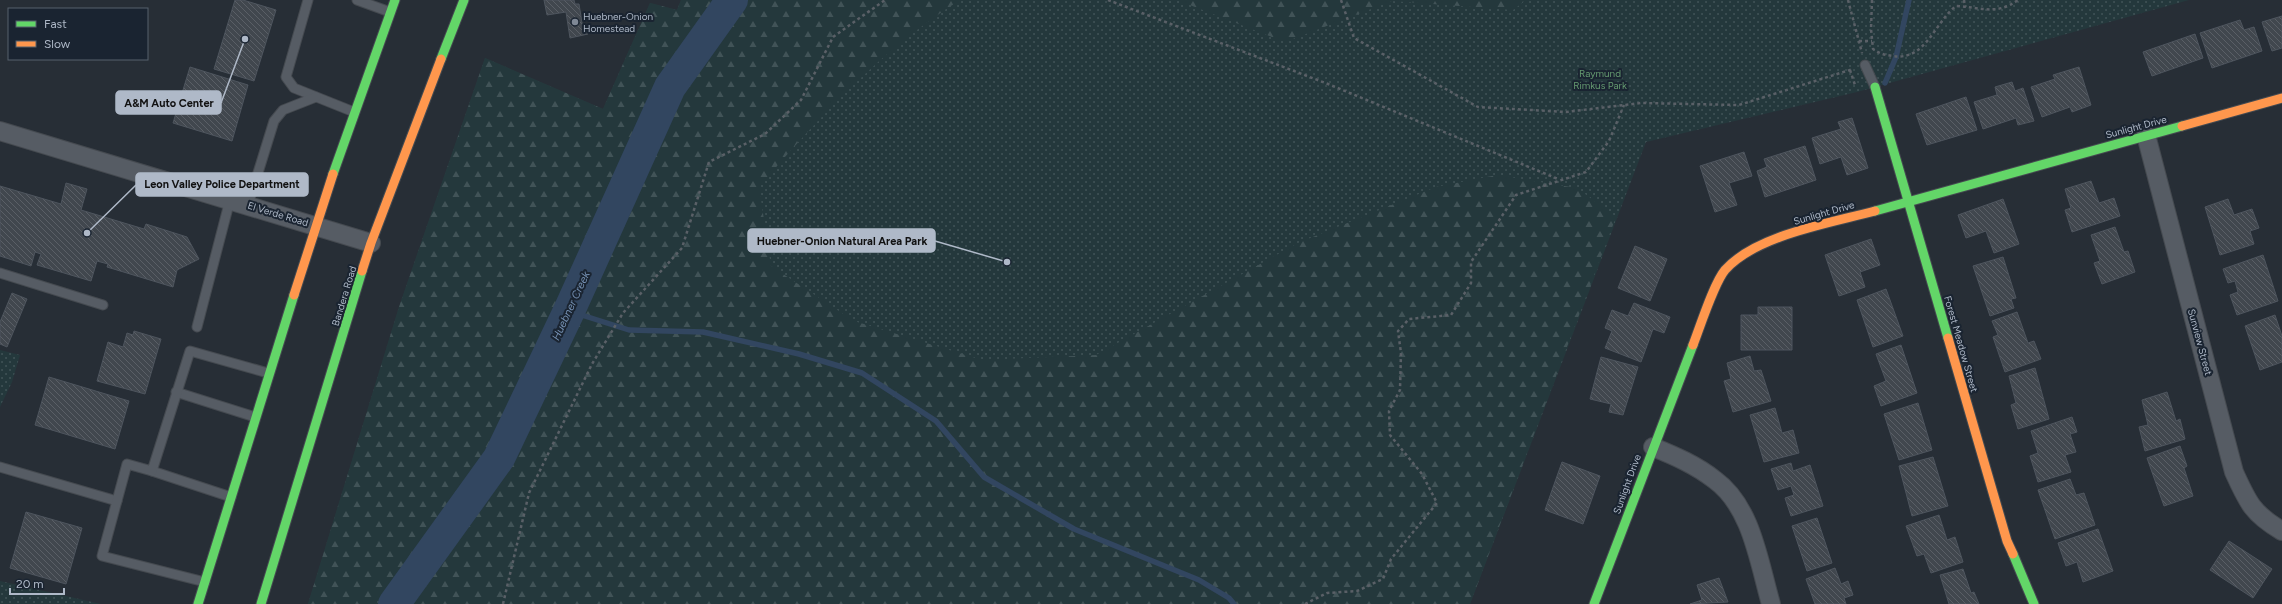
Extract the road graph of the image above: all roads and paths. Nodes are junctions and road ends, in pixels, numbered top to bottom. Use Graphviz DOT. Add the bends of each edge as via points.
graph roads {
  1 [pos="308,0"];
  2 [pos="357,0"];
  3 [pos="395,0"];
  4 [pos="464,0"];
  5 [pos="884,0"];
  6 [pos="1108,0"];
  7 [pos="1341,0"];
  8 [pos="1848,0"];
  9 [pos="1872,0"];
  10 [pos="1964,0"];
  11 [pos="2018,0"];
  12 [pos="1965,7"];
  13 [pos="390,12"];
  14 [pos="1859,41"];
  15 [pos="1872,41"];
  16 [pos="1865,65"];
  17 [pos="1875,86"];
  18 [pos="316,97"];
  19 [pos="2282,98"];
  20 [pos="1624,105"];
  21 [pos="354,112"];
  22 [pos="0,131"];
  23 [pos="2146,135"];
  24 [pos="1558,179"];
  25 [pos="230,200"];
  26 [pos="1909,200"];
  27 [pos="248,205"];
  28 [pos="315,226"];
  29 [pos="371,242"];
  30 [pos="0,273"];
  31 [pos="103,305"];
  32 [pos="197,327"];
  33 [pos="268,373"];
  34 [pos="176,392"];
  35 [pos="255,417"];
  36 [pos="1653,447"];
  37 [pos="0,467"];
  38 [pos="152,471"];
  39 [pos="231,497"];
  40 [pos="117,501"];
  41 [pos="2282,531"];
  42 [pos="205,582"];
  43 [pos="198,604"];
  44 [pos="261,604"];
  45 [pos="503,604"];
  46 [pos="1305,604"];
  47 [pos="1594,604"];
  48 [pos="1771,604"];
  49 [pos="2034,604"];
  1 -- 18 [label="lane" via="286,77 294,88"];
  2 -- 13 [label="lane"];
  3 -- 13 [label="street"];
  4 -- 29 [label="street, Bandera Road"];
  5 -- 45 [label="path" via="833,37 801,100 765,134 709,162 682,248 623,313 592,364 529,493"];
  6 -- 24 [label="path" via="1328,84"];
  7 -- 20 [label="path" via="1354,38 1478,107 1566,112"];
  8 -- 14 [label="path"];
  9 -- 15 [label="path"];
  10 -- 12 [label="path"];
  11 -- 12 [label="path" via="2007,8 1992,11"];
  12 -- 15 [label="path" via="1956,6 1945,14 1930,39 1915,53 1896,57 1880,54 1873,49"];
  13 -- 21 [label="street"];
  14 -- 15 [label="path"];
  14 -- 16 [label="path"];
  16 -- 17 [label="lane"];
  16 -- 20 [label="path" via="1739,105"];
  17 -- 26 [label="street, Forest Meadow Street"];
  18 -- 21 [label="lane"];
  18 -- 27 [label="lane" via="283,110 274,121"];
  19 -- 23 [label="street, Sunlight Drive"];
  20 -- 24 [label="path" via="1609,141 1586,172"];
  21 -- 28 [label="street"];
  22 -- 25 [label="street, El Verde Road"];
  23 -- 26 [label="street, Sunlight Drive"];
  23 -- 41 [label="street, Sunview Street" via="2234,472 2247,501 2262,519"];
  24 -- 46 [label="path" via="1516,195 1471,262 1471,283 1452,316 1409,319 1398,331 1401,353 1400,390 1389,411 1390,435 1422,474 1437,503 1391,559 1383,579 1357,591 1327,593"];
  25 -- 27 [label="street, El Verde Road"];
  25 -- 32 [label="lane"];
  26 -- 36 [label="street, Sunlight Drive" via="1780,237 1750,250 1725,270 1710,299"];
  26 -- 49 [label="street, Forest Meadow Street" via="2007,541"];
  27 -- 28 [label="street, El Verde Road"];
  28 -- 29 [label="street, El Verde Road"];
  28 -- 33 [label="street"];
  29 -- 44 [label="street, Bandera Road"];
  30 -- 31 [label="lane"];
  33 -- 34 [label="lane" via="190,350"];
  33 -- 35 [label="street"];
  34 -- 35 [label="lane"];
  34 -- 38 [label="lane"];
  35 -- 39 [label="street"];
  36 -- 47 [label="street, Sunlight Drive"];
  36 -- 48 [label="street" via="1685,460 1716,480 1733,499 1750,532"];
  37 -- 40 [label="lane"];
  38 -- 39 [label="lane"];
  38 -- 40 [label="lane" via="127,464"];
  39 -- 42 [label="street"];
  40 -- 42 [label="lane" via="102,556"];
  42 -- 43 [label="street"];
}
